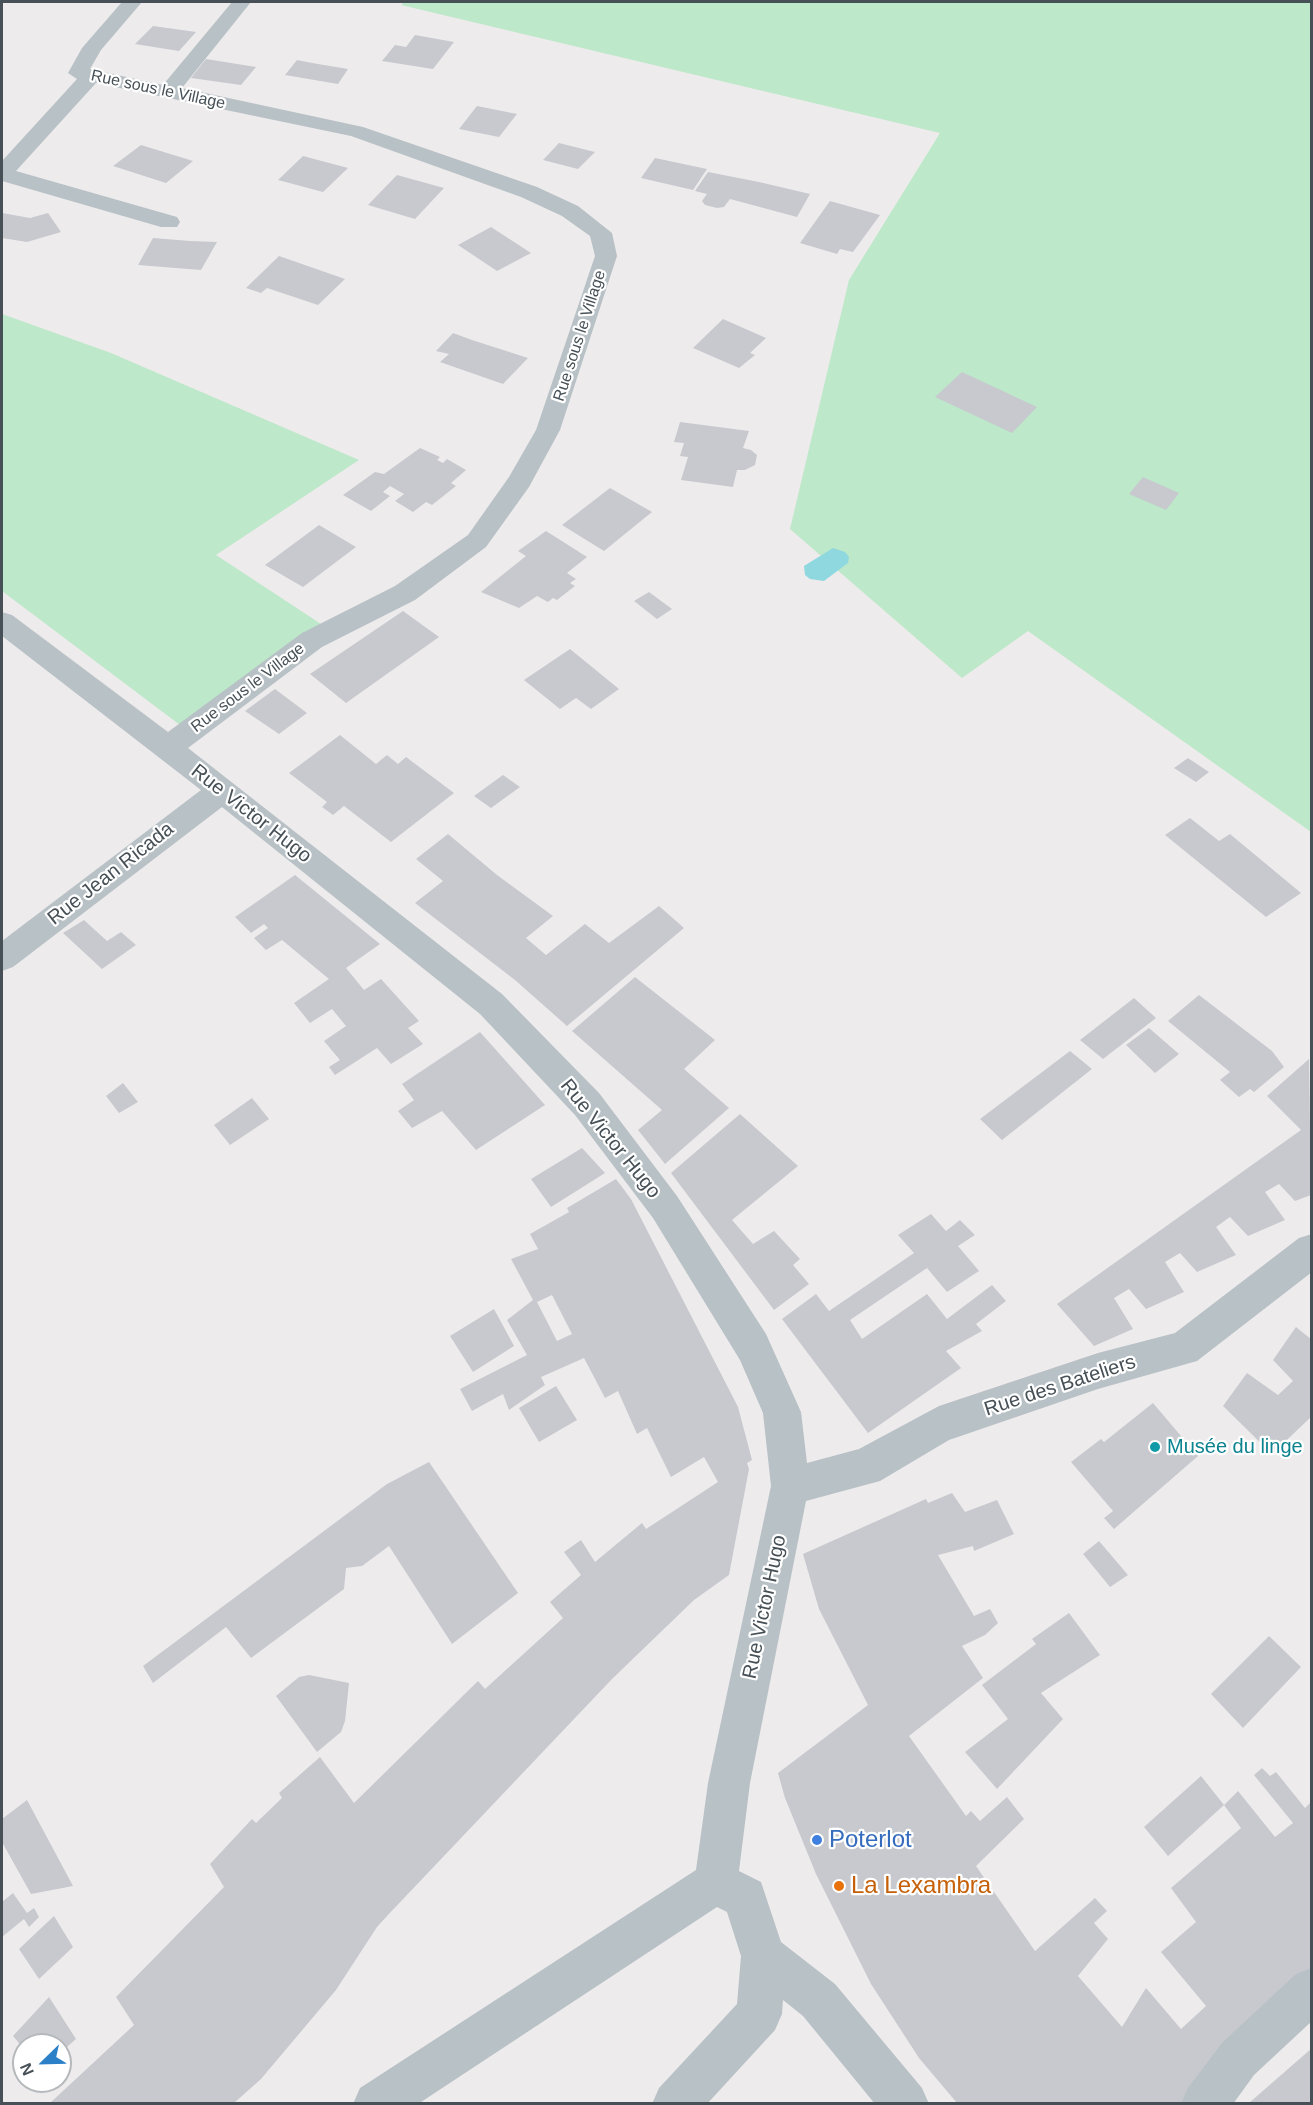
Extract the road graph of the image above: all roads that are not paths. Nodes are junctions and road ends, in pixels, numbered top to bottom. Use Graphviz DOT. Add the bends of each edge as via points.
graph roads {
  1 [pos="132,2"];
  2 [pos="242,2"];
  3 [pos="92,76"];
  4 [pos="168,92"];
  5 [pos="2,174"];
  6 [pos="169,222"];
  7 [pos="2,622"];
  8 [pos="167,748"];
  9 [pos="221,791"];
  10 [pos="2,958"];
  11 [pos="1311,1250"];
  12 [pos="790,1486"];
  13 [pos="716,1882"];
  14 [pos="763,1956"];
  15 [pos="1311,1990"];
  16 [pos="376,2103"];
  17 [pos="675,2103"];
  18 [pos="906,2103"];
  19 [pos="1204,2103"];
  1 -- 3 [label="street, Rue sous le Village" via="92,48 78,73"];
  2 -- 4 [label="street"];
  3 -- 4 [label="street, Rue sous le Village"];
  3 -- 5 [label="street"];
  4 -- 8 [label="street, Rue sous le Village" via="356,131 530,192 570,211 601,233 606,256 548,430 520,481 477,541 405,593 312,640"];
  5 -- 6 [label="street"];
  7 -- 8 [label="street, Rue Victor Hugo"];
  8 -- 9 [label="street, Rue Victor Hugo"];
  9 -- 10 [label="street, Rue Jean Ricada"];
  9 -- 12 [label="street, Rue Victor Hugo" via="491,1004 587,1104 665,1207 753,1347 782,1412"];
  11 -- 12 [label="street, Rue des Bateliers" via="1184,1348 1098,1371 939,1425 866,1467"];
  12 -- 13 [label="street, Rue Victor Hugo" via="729,1783"];
  13 -- 14 [label="street" via="745,1898"];
  13 -- 16 [label="street"];
  14 -- 17 [label="street" via="759,2014"];
  14 -- 18 [label="street" via="819,2000"];
  15 -- 19 [label="street" via="1238,2059"];
}
